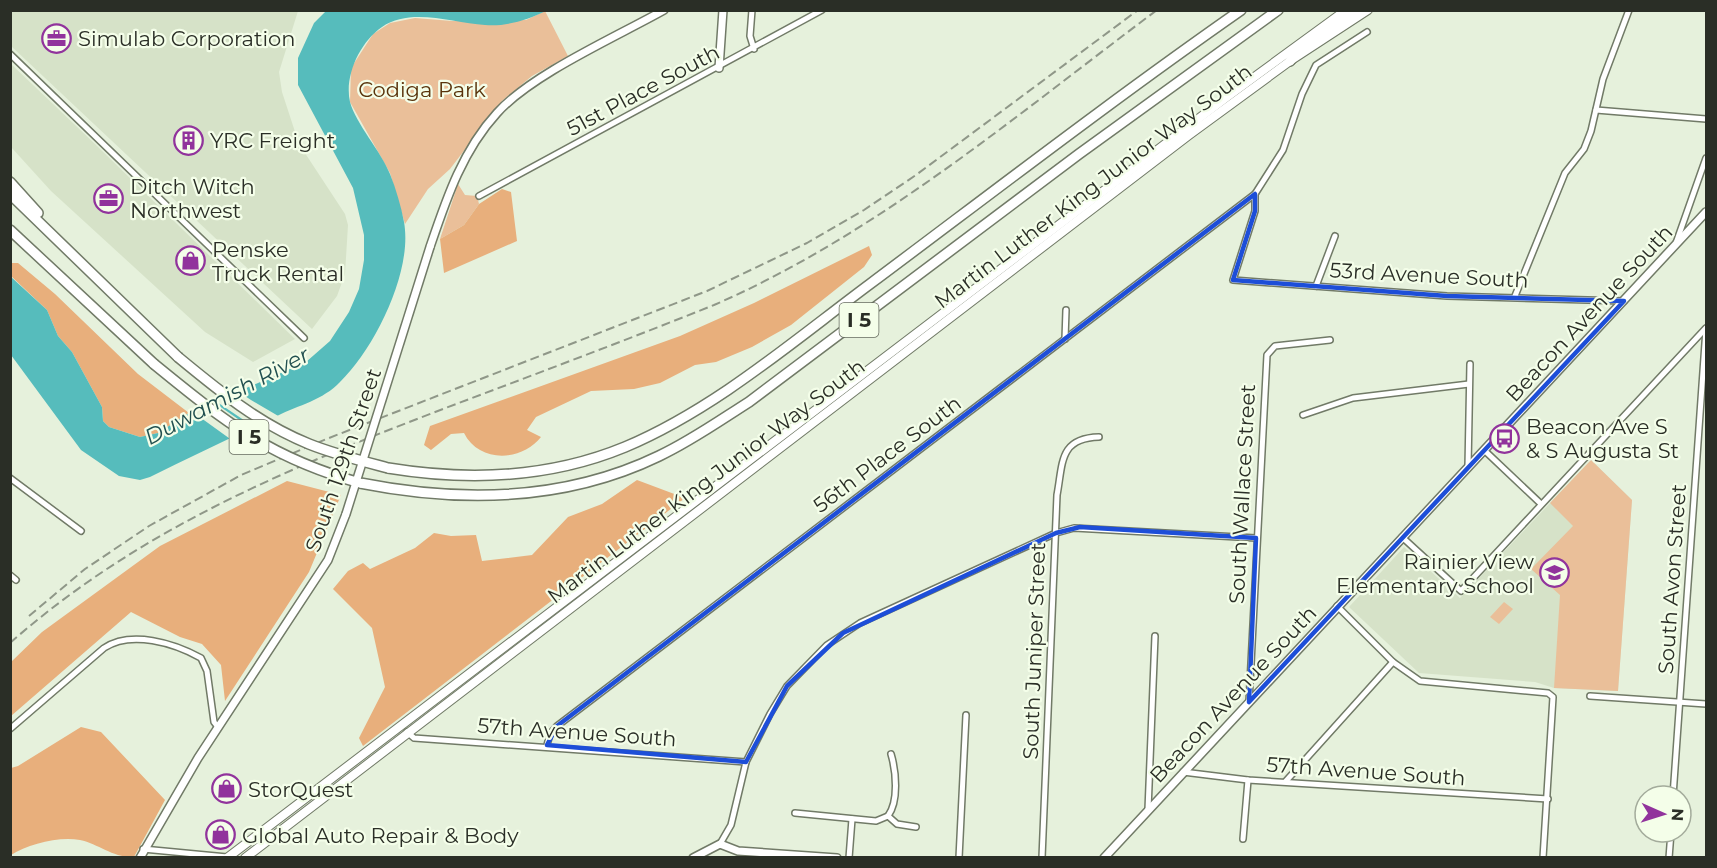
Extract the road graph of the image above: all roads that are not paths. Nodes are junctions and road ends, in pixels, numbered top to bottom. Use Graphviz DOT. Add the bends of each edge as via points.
graph roads {
  1 [pos="664,10"];
  2 [pos="723,10"];
  3 [pos="752,10"];
  4 [pos="822,10"];
  5 [pos="1240,10"];
  6 [pos="1278,10"];
  7 [pos="1346,10"];
  8 [pos="1356,10"];
  9 [pos="1368,10"];
  10 [pos="1629,10"];
  11 [pos="1367,32"];
  12 [pos="754,49"];
  13 [pos="10,54"];
  14 [pos="1290,60"];
  15 [pos="719,68"];
  16 [pos="1596,110"];
  17 [pos="1707,119"];
  18 [pos="1707,158"];
  19 [pos="10,182"];
  20 [pos="10,194"];
  21 [pos="1255,194"];
  22 [pos="479,196"];
  23 [pos="1707,212"];
  24 [pos="10,231"];
  25 [pos="1335,236"];
  26 [pos="1676,243"];
  27 [pos="82,264"];
  28 [pos="1317,286"];
  29 [pos="1515,296"];
  30 [pos="1624,301"];
  31 [pos="1066,310"];
  32 [pos="1707,328"];
  33 [pos="304,338"];
  34 [pos="1065,339"];
  35 [pos="1330,340"];
  36 [pos="1470,364"];
  37 [pos="1469,384"];
  38 [pos="1303,416"];
  39 [pos="1099,437"];
  40 [pos="1485,450"];
  41 [pos="1468,467"];
  42 [pos="10,478"];
  43 [pos="1540,503"];
  44 [pos="81,531"];
  45 [pos="1056,533"];
  46 [pos="1402,537"];
  47 [pos="1256,538"];
  48 [pos="10,575"];
  49 [pos="16,580"];
  50 [pos="1337,606"];
  51 [pos="1155,636"];
  52 [pos="1393,662"];
  53 [pos="1590,696"];
  54 [pos="1249,702"];
  55 [pos="1679,703"];
  56 [pos="1707,704"];
  57 [pos="966,715"];
  58 [pos="218,727"];
  59 [pos="10,729"];
  60 [pos="407,732"];
  61 [pos="547,746"];
  62 [pos="891,754"];
  63 [pos="746,762"];
  64 [pos="1183,772"];
  65 [pos="1248,780"];
  66 [pos="1286,782"];
  67 [pos="1674,784"];
  68 [pos="1548,799"];
  69 [pos="1148,810"];
  70 [pos="795,813"];
  71 [pos="888,816"];
  72 [pos="852,819"];
  73 [pos="916,827"];
  74 [pos="1243,839"];
  75 [pos="720,844"];
  76 [pos="143,849"];
  77 [pos="227,857"];
  78 [pos="140,858"];
  79 [pos="245,858"];
  80 [pos="693,858"];
  81 [pos="837,858"];
  82 [pos="849,858"];
  83 [pos="958,858"];
  84 [pos="1042,858"];
  85 [pos="1104,858"];
  86 [pos="1543,858"];
  1 -- 58 [label="street, South 129th Street, bridge" via="518,93 474,144 446,197 328,560"];
  2 -- 15 [label="street"];
  3 -- 12 [label="street" via="750,36"];
  4 -- 12 [label="street, 51st Place South"];
  5 -- 27 [label="highway, I 5, bridge" via="746,377 664,429 622,448 540,470 467,476 388,468 331,452 285,432 226,397 178,357"];
  6 -- 24 [label="highway, I 5, bridge" via="749,402 660,456 564,489 518,495 440,496 324,473 260,444 219,418 154,364"];
  7 -- 77 [label="main road, Martin Luther King Junior Way South"];
  8 -- 14 [label="highway" via="1298,50"];
  9 -- 14 [label="main road, Martin Luther King Junior Way South"];
  10 -- 16 [label="street" via="1603,79"];
  11 -- 21 [label="street" via="1316,65 1283,150"];
  12 -- 15 [label="street, 51st Place South"];
  13 -- 33 [label="street"];
  14 -- 60 [label="main road, Martin Luther King Junior Way South"];
  15 -- 22 [label="street, 51st Place South"];
  16 -- 17 [label="street"];
  16 -- 29 [label="street" via="1588,139 1565,173"];
  18 -- 26 [label="street"];
  19 -- 27 [label="highway"];
  20 -- 27 [label="highway, I 5"];
  21 -- 28 [label="street, 53rd Avenue South" via="1255,211 1233,280"];
  21 -- 34 [label="street, 56th Place South"];
  23 -- 26 [label="street, Beacon Avenue South"];
  25 -- 28 [label="street"];
  26 -- 30 [label="street, Beacon Avenue South"];
  28 -- 29 [label="street, 53rd Avenue South" via="1447,296"];
  29 -- 30 [label="street, 53rd Avenue South"];
  30 -- 40 [label="street, Beacon Avenue South"];
  31 -- 34 [label="street"];
  32 -- 43 [label="street"];
  32 -- 55 [label="street, South Avon Street"];
  34 -- 61 [label="street, 56th Place South" via="557,726 547,739"];
  35 -- 47 [label="street, South Wallace Street" via="1275,346 1267,353"];
  36 -- 37 [label="street"];
  37 -- 38 [label="street" via="1353,399"];
  37 -- 41 [label="street"];
  39 -- 45 [label="street, South Juniper Street" via="1085,437 1065,453 1057,495"];
  40 -- 41 [label="street, Beacon Avenue South"];
  40 -- 43 [label="street"];
  41 -- 46 [label="street, Beacon Avenue South"];
  42 -- 44 [label="street"];
  43 -- 46 [label="street" via="1461,591"];
  45 -- 47 [label="street" via="1088,527"];
  45 -- 63 [label="street" via="860,623 827,645 787,686"];
  45 -- 84 [label="street, South Juniper Street"];
  46 -- 50 [label="street, Beacon Avenue South"];
  47 -- 54 [label="street, South Wallace Street"];
  48 -- 49 [label="street"];
  50 -- 52 [label="street"];
  50 -- 54 [label="street, Beacon Avenue South"];
  51 -- 69 [label="street"];
  52 -- 66 [label="street"];
  52 -- 68 [label="street" via="1429,683 1548,693 1553,697"];
  53 -- 55 [label="street"];
  54 -- 64 [label="street, Beacon Avenue South"];
  55 -- 56 [label="street"];
  55 -- 67 [label="street, South Avon Street"];
  57 -- 83 [label="street"];
  58 -- 59 [label="street" via="201,658 131,638 104,648"];
  58 -- 76 [label="street, South 129th Street"];
  60 -- 61 [label="street, 57th Avenue South" via="414,738"];
  60 -- 79 [label="main road, Martin Luther King Junior Way South"];
  61 -- 63 [label="street, 57th Avenue South"];
  62 -- 71 [label="street" via="895,768 894,806"];
  63 -- 75 [label="street" via="731,825"];
  64 -- 65 [label="street, 57th Avenue South"];
  64 -- 69 [label="street, Beacon Avenue South"];
  65 -- 66 [label="street, 57th Avenue South"];
  65 -- 74 [label="street"];
  66 -- 68 [label="street, 57th Avenue South"];
  68 -- 86 [label="street"];
  69 -- 85 [label="street, Beacon Avenue South"];
  70 -- 72 [label="street"];
  71 -- 72 [label="street" via="876,821"];
  71 -- 73 [label="street" via="897,824"];
  72 -- 82 [label="street"];
  75 -- 80 [label="street"];
  75 -- 81 [label="street" via="738,851"];
  76 -- 77 [label="street"];
  76 -- 78 [label="street, South 129th Street"];
}
